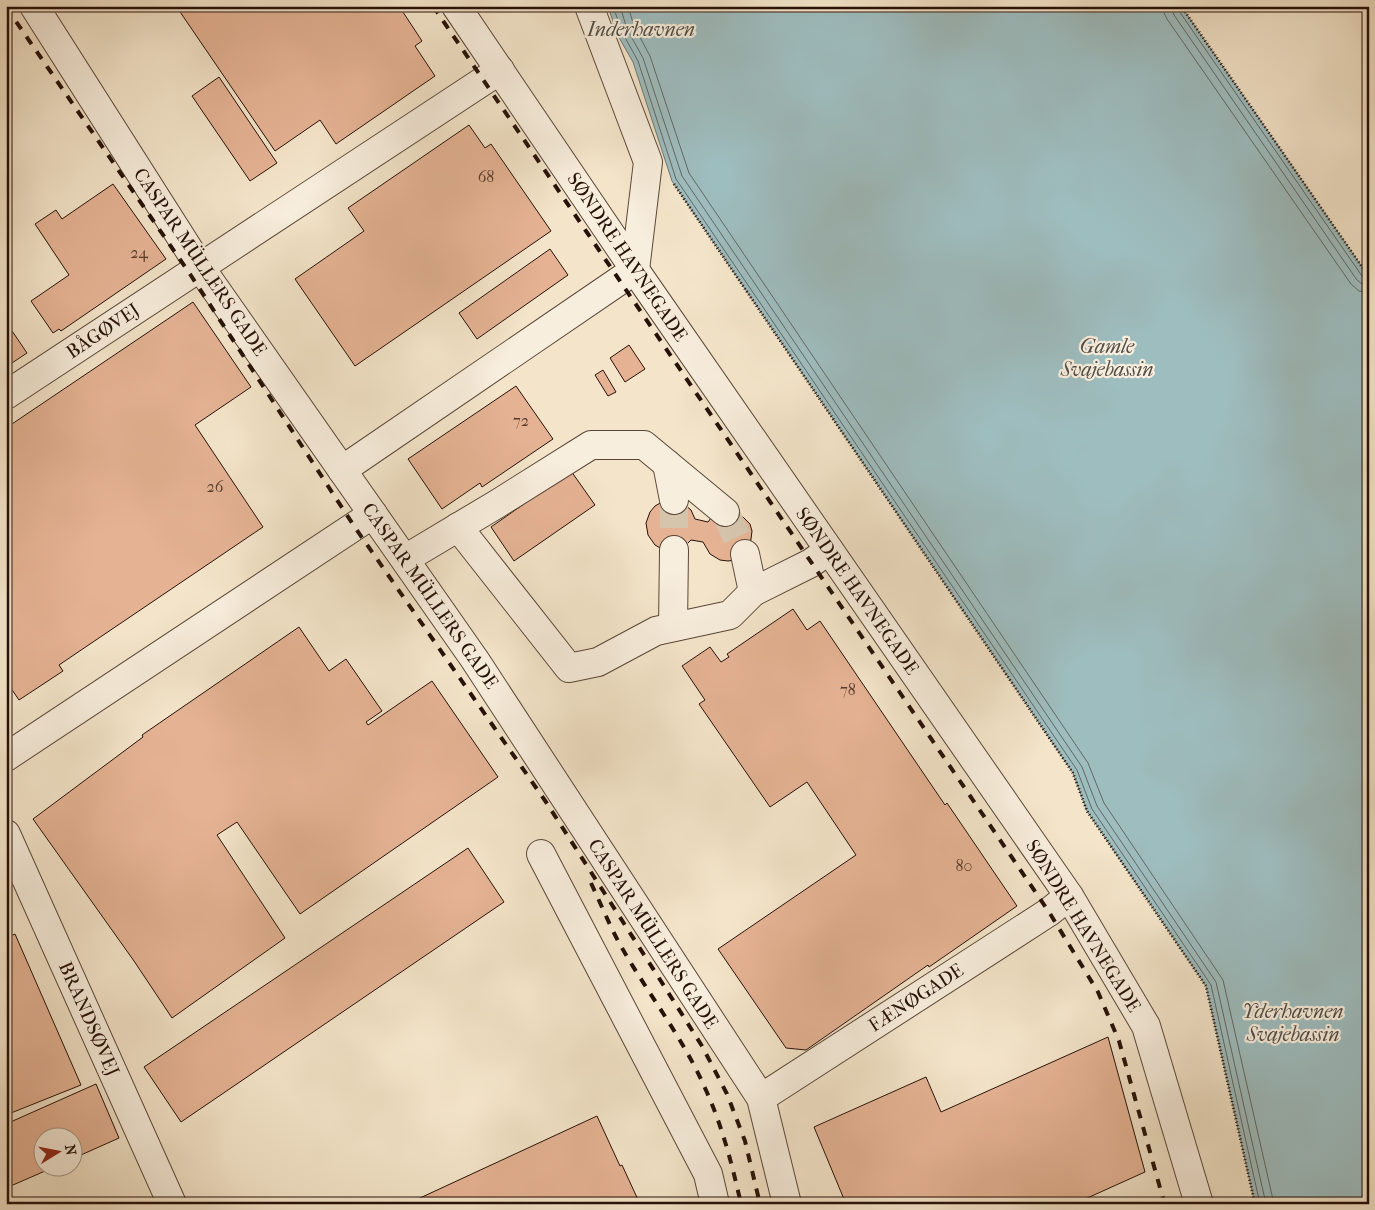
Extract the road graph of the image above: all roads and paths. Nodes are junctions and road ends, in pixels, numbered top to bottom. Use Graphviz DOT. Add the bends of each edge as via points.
graph roads {
  1 [pos="34,6"];
  2 [pos="456,6"];
  3 [pos="590,6"];
  4 [pos="1181,6"];
  5 [pos="500,70"];
  6 [pos="672,181"];
  7 [pos="200,267"];
  8 [pos="635,270"];
  9 [pos="1369,277"];
  10 [pos="6,395"];
  11 [pos="667,464"];
  12 [pos="342,470"];
  13 [pos="674,500"];
  14 [pos="725,512"];
  15 [pos="373,514"];
  16 [pos="458,527"];
  17 [pos="674,550"];
  18 [pos="828,550"];
  19 [pos="746,554"];
  20 [pos="404,559"];
  21 [pos="753,592"];
  22 [pos="673,627"];
  23 [pos="6,757"];
  24 [pos="6,834"];
  25 [pos="541,854"];
  26 [pos="1069,896"];
  27 [pos="761,1098"];
  28 [pos="172,1204"];
  29 [pos="715,1204"];
  30 [pos="787,1204"];
  31 [pos="1199,1204"];
  32 [pos="1255,1204"];
  1 -- 7 [label="street, CASPAR MÜLLERS GADE"];
  2 -- 5 [label="street, SØNDRE HAVNEGADE"];
  3 -- 8 [label="street" via="648,162"];
  4 -- 9 [label="path"];
  5 -- 7 [label="street, BÅGØVEJ"];
  5 -- 8 [label="street, SØNDRE HAVNEGADE"];
  6 -- 32 [label="path" via="1067,765 1087,811 1206,986"];
  7 -- 10 [label="street, BÅGØVEJ"];
  7 -- 12 [label="street, CASPAR MÜLLERS GADE"];
  8 -- 12 [label="street"];
  8 -- 18 [label="street, SØNDRE HAVNEGADE"];
  11 -- 13 [label="street"];
  11 -- 14 [label="street"];
  11 -- 16 [label="street" via="644,445 590,445"];
  12 -- 15 [label="street, CASPAR MÜLLERS GADE"];
  15 -- 20 [label="street, CASPAR MÜLLERS GADE"];
  15 -- 23 [label="street"];
  16 -- 20 [label="street"];
  16 -- 22 [label="street" via="569,668 598,662 656,631"];
  17 -- 22 [label="street"];
  18 -- 21 [label="street" via="811,563"];
  18 -- 26 [label="street, SØNDRE HAVNEGADE"];
  19 -- 21 [label="street"];
  20 -- 27 [label="street, CASPAR MÜLLERS GADE" via="480,668"];
  21 -- 22 [label="street" via="730,615"];
  24 -- 28 [label="street, BRANDSØVEJ"];
  25 -- 29 [label="street" via="708,1174"];
  26 -- 27 [label="street, FÆNØGADE"];
  26 -- 31 [label="street, SØNDRE HAVNEGADE" via="1146,1026"];
  27 -- 30 [label="street, CASPAR MÜLLERS GADE"];
}
